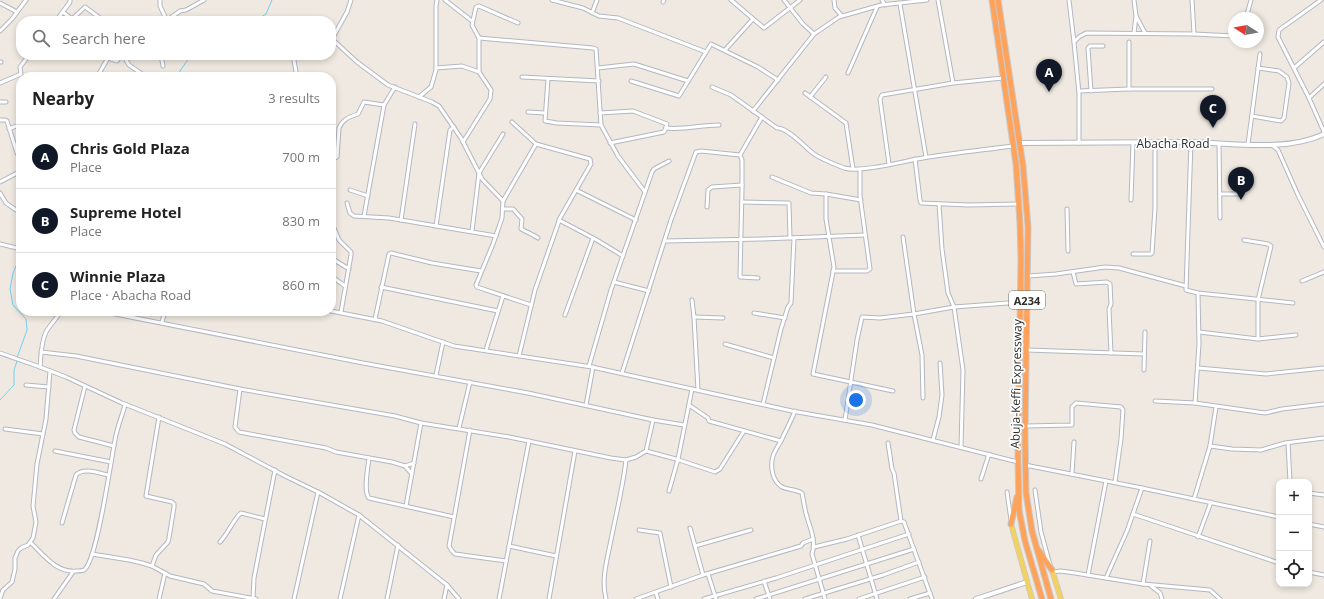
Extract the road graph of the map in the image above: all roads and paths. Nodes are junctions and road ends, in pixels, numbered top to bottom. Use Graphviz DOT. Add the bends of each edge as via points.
graph roads {
  1 [pos="26,0"];
  2 [pos="70,0"];
  3 [pos="160,0"];
  4 [pos="203,0"];
  5 [pos="351,0"];
  6 [pos="437,0"];
  7 [pos="445,0"];
  8 [pos="552,0"];
  9 [pos="597,0"];
  10 [pos="731,0"];
  11 [pos="784,0"];
  12 [pos="800,0"];
  13 [pos="834,0"];
  14 [pos="882,0"];
  15 [pos="927,0"];
  16 [pos="938,0"];
  17 [pos="992,0"];
  18 [pos="998,0"];
  19 [pos="1069,0"];
  20 [pos="1134,0"];
  21 [pos="1192,0"];
  22 [pos="1251,0"];
  23 [pos="1321,0"];
  24 [pos="560,1"];
  25 [pos="0,3"];
  26 [pos="900,4"];
  27 [pos="877,6"];
  28 [pos="885,6"];
  29 [pos="790,8"];
  30 [pos="17,12"];
  31 [pos="63,12"];
  32 [pos="1248,12"];
  33 [pos="592,13"];
  34 [pos="60,16"];
  35 [pos="68,16"];
  36 [pos="76,16"];
  37 [pos="98,16"];
  38 [pos="164,16"];
  39 [pos="174,16"];
  40 [pos="842,16"];
  41 [pos="1136,16"];
  42 [pos="753,19"];
  43 [pos="472,21"];
  44 [pos="518,23"];
  45 [pos="0,31"];
  46 [pos="336,31"];
  47 [pos="1145,33"];
  48 [pos="814,34"];
  49 [pos="1134,34"];
  50 [pos="1194,34"];
  51 [pos="1228,36"];
  52 [pos="479,38"];
  53 [pos="336,42"];
  54 [pos="1074,42"];
  55 [pos="1129,42"];
  56 [pos="1324,42"];
  57 [pos="1103,46"];
  58 [pos="725,50"];
  59 [pos="706,52"];
  60 [pos="1260,54"];
  61 [pos="25,60"];
  62 [pos="107,60"];
  63 [pos="126,60"];
  64 [pos="162,60"];
  65 [pos="294,60"];
  66 [pos="163,66"];
  67 [pos="436,68"];
  68 [pos="598,68"];
  69 [pos="1258,68"];
  70 [pos="1294,68"];
  71 [pos="21,72"];
  72 [pos="100,72"];
  73 [pos="139,72"];
  74 [pos="296,72"];
  75 [pos="479,72"];
  76 [pos="848,73"];
  77 [pos="16,76"];
  78 [pos="522,77"];
  79 [pos="826,77"];
  80 [pos="548,78"];
  81 [pos="1003,78"];
  82 [pos="778,80"];
  83 [pos="599,81"];
  84 [pos="631,81"];
  85 [pos="688,81"];
  86 [pos="0,83"];
  87 [pos="953,83"];
  88 [pos="1324,84"];
  89 [pos="395,87"];
  90 [pos="712,87"];
  91 [pos="915,88"];
  92 [pos="1129,89"];
  93 [pos="1212,89"];
  94 [pos="1079,91"];
  95 [pos="1091,91"];
  96 [pos="805,93"];
  97 [pos="810,96"];
  98 [pos="419,97"];
  99 [pos="1309,98"];
  100 [pos="0,102"];
  101 [pos="6,102"];
  102 [pos="384,105"];
  103 [pos="754,111"];
  104 [pos="528,112"];
  105 [pos="545,113"];
  106 [pos="600,113"];
  107 [pos="1252,116"];
  108 [pos="762,117"];
  109 [pos="0,120"];
  110 [pos="512,122"];
  111 [pos="415,124"];
  112 [pos="16,126"];
  113 [pos="454,126"];
  114 [pos="601,126"];
  115 [pos="719,126"];
  116 [pos="666,128"];
  117 [pos="9,129"];
  118 [pos="503,134"];
  119 [pos="1324,134"];
  120 [pos="463,142"];
  121 [pos="1155,142"];
  122 [pos="1191,142"];
  123 [pos="610,143"];
  124 [pos="1020,143"];
  125 [pos="1079,143"];
  126 [pos="1133,143"];
  127 [pos="1220,143"];
  128 [pos="536,144"];
  129 [pos="1248,144"];
  130 [pos="1272,145"];
  131 [pos="1013,146"];
  132 [pos="16,150"];
  133 [pos="740,155"];
  134 [pos="926,157"];
  135 [pos="336,158"];
  136 [pos="916,159"];
  137 [pos="669,162"];
  138 [pos="889,164"];
  139 [pos="853,169"];
  140 [pos="860,169"];
  141 [pos="479,173"];
  142 [pos="16,174"];
  143 [pos="772,177"];
  144 [pos="0,182"];
  145 [pos="742,185"];
  146 [pos="350,190"];
  147 [pos="576,190"];
  148 [pos="645,192"];
  149 [pos="0,193"];
  150 [pos="826,194"];
  151 [pos="1220,194"];
  152 [pos="1242,194"];
  153 [pos="368,196"];
  154 [pos="861,200"];
  155 [pos="1131,200"];
  156 [pos="503,201"];
  157 [pos="742,202"];
  158 [pos="347,203"];
  159 [pos="939,204"];
  160 [pos="1020,204"];
  161 [pos="708,207"];
  162 [pos="503,209"];
  163 [pos="1067,209"];
  164 [pos="16,210"];
  165 [pos="364,216"];
  166 [pos="1220,218"];
  167 [pos="401,220"];
  168 [pos="559,220"];
  169 [pos="636,220"];
  170 [pos="436,226"];
  171 [pos="472,231"];
  172 [pos="336,233"];
  173 [pos="865,235"];
  174 [pos="496,236"];
  175 [pos="828,236"];
  176 [pos="903,237"];
  177 [pos="538,238"];
  178 [pos="593,238"];
  179 [pos="792,238"];
  180 [pos="742,240"];
  181 [pos="1244,240"];
  182 [pos="665,241"];
  183 [pos="0,244"];
  184 [pos="16,247"];
  185 [pos="1324,247"];
  186 [pos="1068,251"];
  187 [pos="1133,254"];
  188 [pos="623,256"];
  189 [pos="336,261"];
  190 [pos="349,269"];
  191 [pos="481,271"];
  192 [pos="833,271"];
  193 [pos="1074,272"];
  194 [pos="1324,272"];
  195 [pos="1028,276"];
  196 [pos="758,278"];
  197 [pos="336,279"];
  198 [pos="1302,281"];
  199 [pos="614,282"];
  200 [pos="346,286"];
  201 [pos="1186,286"];
  202 [pos="381,287"];
  203 [pos="649,291"];
  204 [pos="1198,293"];
  205 [pos="503,296"];
  206 [pos="692,300"];
  207 [pos="1258,300"];
  208 [pos="1020,302"];
  209 [pos="1293,303"];
  210 [pos="531,305"];
  211 [pos="954,307"];
  212 [pos="498,311"];
  213 [pos="336,312"];
  214 [pos="341,312"];
  215 [pos="754,313"];
  216 [pos="565,314"];
  217 [pos="914,314"];
  218 [pos="58,316"];
  219 [pos="128,316"];
  220 [pos="164,316"];
  221 [pos="694,317"];
  222 [pos="723,318"];
  223 [pos="785,318"];
  224 [pos="375,319"];
  225 [pos="162,322"];
  226 [pos="1145,332"];
  227 [pos="1198,332"];
  228 [pos="1296,335"];
  229 [pos="1258,339"];
  230 [pos="443,342"];
  231 [pos="725,344"];
  232 [pos="486,350"];
  233 [pos="1026,350"];
  234 [pos="41,352"];
  235 [pos="0,353"];
  236 [pos="1111,353"];
  237 [pos="1144,354"];
  238 [pos="519,356"];
  239 [pos="774,358"];
  240 [pos="940,363"];
  241 [pos="589,366"];
  242 [pos="40,367"];
  243 [pos="593,367"];
  244 [pos="1198,368"];
  245 [pos="1324,368"];
  246 [pos="50,370"];
  247 [pos="1144,370"];
  248 [pos="622,373"];
  249 [pos="436,376"];
  250 [pos="470,382"];
  251 [pos="850,382"];
  252 [pos="26,385"];
  253 [pos="85,386"];
  254 [pos="49,387"];
  255 [pos="240,389"];
  256 [pos="692,389"];
  257 [pos="698,390"];
  258 [pos="893,391"];
  259 [pos="923,398"];
  260 [pos="1155,401"];
  261 [pos="1195,403"];
  262 [pos="763,404"];
  263 [pos="1324,404"];
  264 [pos="125,405"];
  265 [pos="586,405"];
  266 [pos="689,405"];
  267 [pos="1216,407"];
  268 [pos="795,411"];
  269 [pos="159,417"];
  270 [pos="653,420"];
  271 [pos="845,420"];
  272 [pos="421,423"];
  273 [pos="684,425"];
  274 [pos="1025,426"];
  275 [pos="460,428"];
  276 [pos="5,429"];
  277 [pos="470,430"];
  278 [pos="744,431"];
  279 [pos="43,434"];
  280 [pos="1324,438"];
  281 [pos="933,440"];
  282 [pos="529,441"];
  283 [pos="781,441"];
  284 [pos="1074,442"];
  285 [pos="888,443"];
  286 [pos="1288,443"];
  287 [pos="114,446"];
  288 [pos="1210,446"];
  289 [pos="961,447"];
  290 [pos="55,451"];
  291 [pos="575,451"];
  292 [pos="646,451"];
  293 [pos="989,454"];
  294 [pos="369,458"];
  295 [pos="678,459"];
  296 [pos="626,460"];
  297 [pos="111,462"];
  298 [pos="1018,462"];
  299 [pos="414,463"];
  300 [pos="404,466"];
  301 [pos="1025,466"];
  302 [pos="275,470"];
  303 [pos="108,474"];
  304 [pos="412,474"];
  305 [pos="1072,474"];
  306 [pos="981,479"];
  307 [pos="1290,479"];
  308 [pos="1106,481"];
  309 [pos="1115,482"];
  310 [pos="1142,488"];
  311 [pos="1035,490"];
  312 [pos="669,491"];
  313 [pos="318,492"];
  314 [pos="1007,492"];
  315 [pos="1019,492"];
  316 [pos="1312,493"];
  317 [pos="1324,495"];
  318 [pos="1194,499"];
  319 [pos="1211,502"];
  320 [pos="406,506"];
  321 [pos="1133,514"];
  322 [pos="359,515"];
  323 [pos="1276,516"];
  324 [pos="454,517"];
  325 [pos="265,519"];
  326 [pos="901,521"];
  327 [pos="62,522"];
  328 [pos="1012,524"];
  329 [pos="1312,525"];
  330 [pos="1324,527"];
  331 [pos="690,528"];
  332 [pos="639,530"];
  333 [pos="751,530"];
  334 [pos="909,534"];
  335 [pos="858,535"];
  336 [pos="1198,536"];
  337 [pos="813,538"];
  338 [pos="220,542"];
  339 [pos="1150,542"];
  340 [pos="31,543"];
  341 [pos="1035,544"];
  342 [pos="398,545"];
  343 [pos="509,546"];
  344 [pos="695,546"];
  345 [pos="814,547"];
  346 [pos="862,549"];
  347 [pos="914,549"];
  348 [pos="92,554"];
  349 [pos="556,556"];
  350 [pos="506,561"];
  351 [pos="919,562"];
  352 [pos="1276,562"];
  353 [pos="814,564"];
  354 [pos="867,564"];
  355 [pos="152,566"];
  356 [pos="1052,571"];
  357 [pos="73,572"];
  358 [pos="165,573"];
  359 [pos="1312,573"];
  360 [pos="708,574"];
  361 [pos="703,575"];
  362 [pos="1088,575"];
  363 [pos="1324,576"];
  364 [pos="925,578"];
  365 [pos="1106,578"];
  366 [pos="872,579"];
  367 [pos="819,580"];
  368 [pos="764,581"];
  369 [pos="1027,582"];
  370 [pos="1143,584"];
  371 [pos="447,585"];
  372 [pos="1150,585"];
  373 [pos="671,587"];
  374 [pos="656,593"];
  375 [pos="824,593"];
  376 [pos="930,593"];
  377 [pos="876,594"];
  378 [pos="768,595"];
  379 [pos="715,597"];
  380 [pos="0,598"];
  381 [pos="1162,598"];
  382 [pos="54,599"];
  383 [pos="159,599"];
  384 [pos="254,599"];
  385 [pos="294,599"];
  386 [pos="340,599"];
  387 [pos="387,599"];
  388 [pos="444,599"];
  389 [pos="459,599"];
  390 [pos="499,599"];
  391 [pos="549,599"];
  392 [pos="606,599"];
  393 [pos="636,599"];
  394 [pos="658,599"];
  395 [pos="704,599"];
  396 [pos="756,599"];
  397 [pos="770,599"];
  398 [pos="805,599"];
  399 [pos="825,599"];
  400 [pos="859,599"];
  401 [pos="877,599"];
  402 [pos="910,599"];
  403 [pos="932,599"];
  404 [pos="976,599"];
  405 [pos="1032,599"];
  406 [pos="1042,599"];
  407 [pos="1051,599"];
  408 [pos="1061,599"];
  409 [pos="1220,599"];
  1 -- 30 [label="street"];
  2 -- 31 [label="street"];
  3 -- 38 [label="street"];
  4 -- 39 [label="street"];
  5 -- 46 [label="street"];
  6 -- 67 [label="street"];
  7 -- 43 [label="street"];
  8 -- 24 [label="street"];
  9 -- 33 [label="street"];
  10 -- 42 [label="street"];
  11 -- 29 [label="street"];
  12 -- 29 [label="street"];
  13 -- 40 [label="street" via="835,8"];
  14 -- 28 [label="street"];
  15 -- 26 [label="street"];
  16 -- 87 [label="street"];
  17 -- 81 [label="highway, Abuja-Keffi Expressway / A234"];
  18 -- 124 [label="highway, Abuja-Keffi Expressway / A234"];
  19 -- 54 [label="street"];
  20 -- 41 [label="street"];
  21 -- 50 [label="street"];
  22 -- 32 [label="street"];
  23 -- 70 [label="street" via="1279,30 1278,37"];
  24 -- 33 [label="street"];
  25 -- 30 [label="street"];
  26 -- 28 [label="street"];
  26 -- 91 [label="street"];
  27 -- 28 [label="street"];
  27 -- 40 [label="street"];
  27 -- 76 [label="street"];
  29 -- 42 [label="street" via="766,28"];
  29 -- 48 [label="street"];
  30 -- 45 [label="street"];
  31 -- 34 [label="street"];
  31 -- 35 [label="street"];
  33 -- 59 [label="street" via="618,18"];
  36 -- 37 [label="street" via="85,6"];
  40 -- 48 [label="street"];
  41 -- 47 [label="street"];
  41 -- 49 [label="street"];
  42 -- 58 [label="street"];
  43 -- 44 [label="street" via="476,7 479,6"];
  43 -- 52 [label="street"];
  47 -- 49 [label="street"];
  47 -- 50 [label="street"];
  48 -- 82 [label="street"];
  49 -- 54 [label="street" via="1086,33"];
  50 -- 51 [label="street"];
  52 -- 68 [label="street" via="593,48 597,51"];
  52 -- 75 [label="street"];
  53 -- 89 [label="street" via="357,62"];
  54 -- 94 [label="street"];
  55 -- 92 [label="street"];
  56 -- 70 [label="street"];
  57 -- 95 [label="street" via="1088,48"];
  58 -- 59 [label="street" via="711,44"];
  58 -- 82 [label="street"];
  59 -- 85 [label="street"];
  60 -- 69 [label="street"];
  61 -- 71 [label="street" via="20,67"];
  62 -- 72 [label="street"];
  63 -- 73 [label="street"];
  64 -- 66 [label="street"];
  65 -- 74 [label="street"];
  67 -- 75 [label="street" via="460,66"];
  67 -- 98 [label="street" via="432,87"];
  68 -- 83 [label="street"];
  68 -- 85 [label="street" via="634,64"];
  69 -- 107 [label="street"];
  69 -- 107 [label="street" via="1279,71 1286,75 1289,83 1284,118 1281,121"];
  70 -- 99 [label="street"];
  75 -- 120 [label="street" via="491,90 491,95"];
  77 -- 86 [label="street"];
  78 -- 80 [label="street"];
  79 -- 97 [label="street"];
  80 -- 83 [label="street"];
  80 -- 105 [label="street"];
  81 -- 87 [label="street"];
  81 -- 131 [label="highway, Abuja-Keffi Expressway / A234"];
  82 -- 103 [label="street"];
  83 -- 106 [label="street"];
  84 -- 85 [label="street" via="677,97"];
  87 -- 91 [label="street"];
  88 -- 99 [label="street"];
  89 -- 98 [label="street"];
  89 -- 102 [label="street"];
  90 -- 103 [label="street" via="731,95"];
  91 -- 134 [label="street"];
  91 -- 138 [label="street" via="880,97"];
  92 -- 93 [label="street"];
  92 -- 95 [label="street"];
  94 -- 95 [label="street"];
  94 -- 125 [label="street"];
  96 -- 97 [label="street"];
  97 -- 139 [label="street" via="846,123"];
  98 -- 113 [label="street" via="439,106"];
  99 -- 119 [label="street"];
  100 -- 101 [label="street"];
  102 -- 135 [label="street" via="364,102 358,114 341,124"];
  102 -- 153 [label="street"];
  103 -- 108 [label="street"];
  104 -- 105 [label="street"];
  105 -- 114 [label="street" via="547,122"];
  106 -- 114 [label="street"];
  106 -- 116 [label="street" via="633,111 667,123"];
  107 -- 129 [label="street"];
  108 -- 133 [label="street"];
  108 -- 139 [label="street" via="825,160"];
  109 -- 117 [label="street" via="7,121"];
  110 -- 128 [label="street"];
  111 -- 167 [label="street"];
  112 -- 117 [label="street"];
  113 -- 120 [label="street"];
  113 -- 170 [label="street" via="450,130"];
  114 -- 123 [label="street"];
  115 -- 116 [label="street" via="704,125 680,130"];
  116 -- 123 [label="street" via="664,132"];
  117 -- 132 [label="street"];
  118 -- 141 [label="street"];
  119 -- 130 [label="street, Abacha Road" via="1296,142"];
  120 -- 141 [label="street"];
  121 -- 122 [label="street, Abacha Road"];
  121 -- 126 [label="street, Abacha Road"];
  121 -- 187 [label="street" via="1152,251 1151,254"];
  122 -- 127 [label="street, Abacha Road"];
  122 -- 201 [label="street"];
  123 -- 148 [label="street"];
  124 -- 125 [label="street, Abacha Road"];
  124 -- 195 [label="highway, Abuja-Keffi Expressway / A234" via="1028,227"];
  125 -- 126 [label="street, Abacha Road"];
  126 -- 155 [label="street"];
  127 -- 129 [label="street, Abacha Road"];
  127 -- 151 [label="street"];
  128 -- 147 [label="street" via="590,159 591,164"];
  128 -- 156 [label="street"];
  129 -- 130 [label="street, Abacha Road"];
  130 -- 185 [label="street" via="1278,150"];
  131 -- 134 [label="street"];
  131 -- 160 [label="highway, Abuja-Keffi Expressway / A234"];
  133 -- 145 [label="street"];
  133 -- 182 [label="street" via="696,152"];
  134 -- 136 [label="street"];
  136 -- 138 [label="street"];
  136 -- 159 [label="street" via="920,203"];
  137 -- 148 [label="street" via="653,170"];
  138 -- 140 [label="street"];
  139 -- 140 [label="street"];
  140 -- 154 [label="street"];
  141 -- 156 [label="street"];
  141 -- 171 [label="street"];
  142 -- 144 [label="street"];
  143 -- 150 [label="street" via="812,193"];
  145 -- 157 [label="street"];
  145 -- 161 [label="street" via="712,187 708,190"];
  146 -- 153 [label="street"];
  147 -- 168 [label="street"];
  147 -- 169 [label="street"];
  148 -- 169 [label="street"];
  149 -- 164 [label="street" via="6,203"];
  150 -- 154 [label="street"];
  150 -- 175 [label="street"];
  151 -- 152 [label="street"];
  151 -- 166 [label="street"];
  153 -- 165 [label="street"];
  154 -- 173 [label="street"];
  156 -- 162 [label="street"];
  157 -- 179 [label="street" via="789,203"];
  157 -- 180 [label="street"];
  158 -- 165 [label="street" via="351,215"];
  159 -- 160 [label="street"];
  159 -- 211 [label="street" via="948,293"];
  160 -- 208 [label="highway, Abuja-Keffi Expressway / A234"];
  162 -- 174 [label="street"];
  162 -- 177 [label="street" via="512,209 522,219 521,229"];
  163 -- 186 [label="street"];
  165 -- 167 [label="street"];
  167 -- 170 [label="street"];
  168 -- 178 [label="street"];
  168 -- 210 [label="street"];
  169 -- 188 [label="street"];
  170 -- 171 [label="street"];
  171 -- 174 [label="street"];
  172 -- 190 [label="street" via="351,252"];
  173 -- 175 [label="street"];
  173 -- 192 [label="street" via="870,269"];
  174 -- 191 [label="street"];
  175 -- 179 [label="street"];
  175 -- 192 [label="street"];
  176 -- 217 [label="street"];
  178 -- 188 [label="street"];
  178 -- 216 [label="street"];
  179 -- 180 [label="street"];
  179 -- 223 [label="street" via="791,303"];
  180 -- 182 [label="street"];
  180 -- 196 [label="street" via="740,277"];
  181 -- 207 [label="street" via="1271,246"];
  182 -- 203 [label="street"];
  183 -- 184 [label="street"];
  188 -- 199 [label="street"];
  189 -- 190 [label="street"];
  190 -- 200 [label="street"];
  191 -- 202 [label="street" via="391,253 387,257"];
  191 -- 205 [label="street" via="477,287"];
  192 -- 251 [label="street" via="813,372 815,375"];
  193 -- 195 [label="street"];
  193 -- 201 [label="street" via="1105,267 1119,268"];
  193 -- 236 [label="street" via="1076,284 1110,284"];
  194 -- 198 [label="street"];
  195 -- 233 [label="highway, Abuja-Keffi Expressway / A234"];
  197 -- 200 [label="street"];
  199 -- 203 [label="street"];
  199 -- 241 [label="street"];
  200 -- 214 [label="street"];
  201 -- 204 [label="street" via="1187,291"];
  202 -- 212 [label="street"];
  202 -- 224 [label="street"];
  203 -- 248 [label="street"];
  204 -- 207 [label="street"];
  204 -- 227 [label="street"];
  205 -- 210 [label="street"];
  205 -- 212 [label="street"];
  206 -- 221 [label="street"];
  207 -- 209 [label="street"];
  207 -- 229 [label="street"];
  208 -- 211 [label="street"];
  208 -- 298 [label="highway, Abuja-Keffi Expressway / A234"];
  210 -- 238 [label="street"];
  211 -- 217 [label="street"];
  211 -- 289 [label="street" via="963,370"];
  212 -- 232 [label="street"];
  213 -- 214 [label="street"];
  214 -- 224 [label="street"];
  215 -- 223 [label="street"];
  217 -- 251 [label="street" via="880,318 862,317"];
  217 -- 259 [label="street" via="922,355"];
  218 -- 234 [label="street" via="47,331"];
  219 -- 225 [label="street"];
  220 -- 225 [label="street"];
  221 -- 222 [label="street"];
  221 -- 257 [label="street"];
  223 -- 239 [label="street"];
  224 -- 230 [label="street"];
  225 -- 249 [label="street"];
  226 -- 237 [label="street"];
  227 -- 229 [label="street"];
  227 -- 244 [label="street"];
  228 -- 229 [label="street"];
  230 -- 232 [label="street"];
  230 -- 249 [label="street"];
  231 -- 239 [label="street"];
  232 -- 238 [label="street"];
  233 -- 236 [label="street"];
  233 -- 274 [label="highway, Abuja-Keffi Expressway / A234"];
  234 -- 242 [label="street"];
  234 -- 255 [label="street" via="76,356"];
  235 -- 242 [label="street"];
  236 -- 237 [label="street"];
  237 -- 247 [label="street"];
  238 -- 241 [label="street"];
  239 -- 262 [label="street"];
  240 -- 281 [label="street" via="942,395"];
  241 -- 243 [label="street"];
  242 -- 246 [label="street"];
  243 -- 248 [label="street"];
  243 -- 265 [label="street"];
  244 -- 245 [label="street" via="1266,374"];
  244 -- 261 [label="street"];
  246 -- 253 [label="street"];
  246 -- 254 [label="street"];
  248 -- 256 [label="street"];
  249 -- 250 [label="street"];
  250 -- 265 [label="street"];
  250 -- 275 [label="street"];
  251 -- 258 [label="street"];
  251 -- 271 [label="street"];
  252 -- 254 [label="street"];
  253 -- 264 [label="street"];
  253 -- 287 [label="street" via="75,433 79,437"];
  254 -- 279 [label="street"];
  255 -- 272 [label="street"];
  255 -- 294 [label="street" via="235,427 239,432"];
  256 -- 257 [label="street"];
  256 -- 266 [label="street"];
  257 -- 262 [label="street"];
  260 -- 261 [label="street"];
  261 -- 267 [label="street"];
  262 -- 268 [label="street"];
  263 -- 267 [label="street" via="1269,412"];
  264 -- 269 [label="street"];
  264 -- 287 [label="street"];
  265 -- 270 [label="street"];
  266 -- 273 [label="street"];
  266 -- 278 [label="street" via="709,421"];
  267 -- 288 [label="street"];
  268 -- 271 [label="street"];
  268 -- 283 [label="street"];
  269 -- 302 [label="street" via="226,444"];
  269 -- 355 [label="street" via="146,496 172,502 174,507 168,542 156,555"];
  270 -- 273 [label="street"];
  270 -- 292 [label="street"];
  271 -- 281 [label="street"];
  272 -- 275 [label="street"];
  272 -- 299 [label="street"];
  273 -- 295 [label="street"];
  274 -- 301 [label="highway, Abuja-Keffi Expressway / A234"];
  274 -- 309 [label="street" via="1072,425 1072,407 1076,403 1121,407 1121,439"];
  275 -- 277 [label="street"];
  276 -- 279 [label="street"];
  277 -- 282 [label="street"];
  277 -- 324 [label="street"];
  278 -- 283 [label="street"];
  278 -- 295 [label="street" via="718,471"];
  279 -- 340 [label="street" via="37,464 33,506 36,522"];
  280 -- 286 [label="street"];
  281 -- 289 [label="street"];
  282 -- 291 [label="street"];
  282 -- 343 [label="street"];
  283 -- 337 [label="street" via="772,458 772,472 775,481 782,487 802,493"];
  284 -- 305 [label="street"];
  285 -- 326 [label="street"];
  286 -- 288 [label="street" via="1261,450"];
  286 -- 307 [label="street"];
  287 -- 297 [label="street"];
  288 -- 318 [label="street"];
  289 -- 293 [label="street"];
  290 -- 297 [label="street"];
  291 -- 296 [label="street"];
  291 -- 349 [label="street"];
  292 -- 295 [label="street"];
  292 -- 296 [label="street"];
  293 -- 298 [label="street"];
  293 -- 306 [label="street"];
  294 -- 300 [label="street"];
  294 -- 320 [label="street" via="367,496"];
  295 -- 312 [label="street"];
  296 -- 392 [label="street" via="605,570"];
  297 -- 303 [label="street"];
  298 -- 315 [label="highway, Abuja-Keffi Expressway / A234"];
  299 -- 300 [label="street"];
  299 -- 304 [label="street"];
  300 -- 304 [label="street"];
  301 -- 305 [label="street"];
  301 -- 341 [label="highway, Abuja-Keffi Expressway / A234" via="1029,514"];
  302 -- 313 [label="street"];
  302 -- 325 [label="street"];
  303 -- 327 [label="street" via="82,471 76,475"];
  303 -- 348 [label="street"];
  304 -- 320 [label="street"];
  305 -- 308 [label="street"];
  308 -- 309 [label="street"];
  308 -- 362 [label="street"];
  309 -- 310 [label="street"];
  310 -- 318 [label="street"];
  310 -- 321 [label="street"];
  311 -- 356 [label="street" via="1041,532"];
  313 -- 322 [label="street"];
  313 -- 385 [label="street"];
  314 -- 328 [label="street"];
  315 -- 328 [label="highway"];
  315 -- 406 [label="highway, Abuja-Keffi Expressway / A234" via="1023,533"];
  316 -- 317 [label="street"];
  318 -- 319 [label="street"];
  319 -- 323 [label="street"];
  319 -- 336 [label="street"];
  320 -- 324 [label="street"];
  321 -- 336 [label="street"];
  321 -- 365 [label="street"];
  322 -- 342 [label="street"];
  322 -- 386 [label="street"];
  324 -- 350 [label="street" via="449,546 452,552"];
  325 -- 338 [label="street" via="241,513 237,515"];
  325 -- 384 [label="street" via="254,578"];
  326 -- 334 [label="street" via="904,522"];
  326 -- 335 [label="street"];
  328 -- 369 [label="main road"];
  329 -- 330 [label="street"];
  331 -- 344 [label="street"];
  332 -- 373 [label="street" via="660,533"];
  333 -- 344 [label="street"];
  334 -- 346 [label="street"];
  334 -- 347 [label="street"];
  335 -- 345 [label="street"];
  335 -- 346 [label="street"];
  336 -- 352 [label="street"];
  337 -- 345 [label="street"];
  337 -- 360 [label="street" via="803,542 801,546"];
  339 -- 370 [label="street"];
  340 -- 357 [label="street" via="58,567"];
  340 -- 380 [label="street" via="18,551 12,582 2,590"];
  341 -- 356 [label="highway"];
  341 -- 407 [label="highway, Abuja-Keffi Expressway / A234"];
  342 -- 371 [label="street"];
  342 -- 387 [label="street"];
  343 -- 349 [label="street"];
  343 -- 350 [label="street"];
  344 -- 361 [label="street"];
  345 -- 353 [label="street"];
  346 -- 353 [label="street"];
  346 -- 354 [label="street"];
  347 -- 351 [label="street"];
  347 -- 354 [label="street"];
  348 -- 355 [label="street"];
  348 -- 357 [label="street" via="85,570"];
  349 -- 391 [label="street"];
  350 -- 390 [label="street"];
  351 -- 364 [label="street"];
  351 -- 366 [label="street"];
  353 -- 367 [label="street"];
  353 -- 368 [label="street"];
  354 -- 366 [label="street"];
  354 -- 367 [label="street"];
  355 -- 358 [label="street"];
  356 -- 362 [label="street"];
  356 -- 408 [label="main road"];
  357 -- 382 [label="street"];
  358 -- 383 [label="street"];
  358 -- 384 [label="street" via="204,584 212,592"];
  359 -- 363 [label="street"];
  360 -- 361 [label="street"];
  360 -- 379 [label="street"];
  361 -- 373 [label="street"];
  362 -- 365 [label="street"];
  364 -- 376 [label="street"];
  364 -- 377 [label="street"];
  365 -- 370 [label="street"];
  366 -- 375 [label="street"];
  366 -- 377 [label="street"];
  367 -- 375 [label="street"];
  367 -- 378 [label="street"];
  368 -- 378 [label="street"];
  368 -- 379 [label="street"];
  369 -- 404 [label="street"];
  369 -- 405 [label="main road"];
  370 -- 372 [label="street"];
  371 -- 388 [label="street"];
  371 -- 389 [label="street"];
  372 -- 381 [label="street"];
  372 -- 409 [label="street" via="1210,590"];
  373 -- 374 [label="street"];
  374 -- 393 [label="street"];
  374 -- 394 [label="street"];
  375 -- 398 [label="street"];
  375 -- 399 [label="street"];
  376 -- 402 [label="street"];
  376 -- 403 [label="street"];
  377 -- 400 [label="street"];
  377 -- 401 [label="street"];
  378 -- 396 [label="street"];
  378 -- 397 [label="street"];
  379 -- 395 [label="street"];
}
